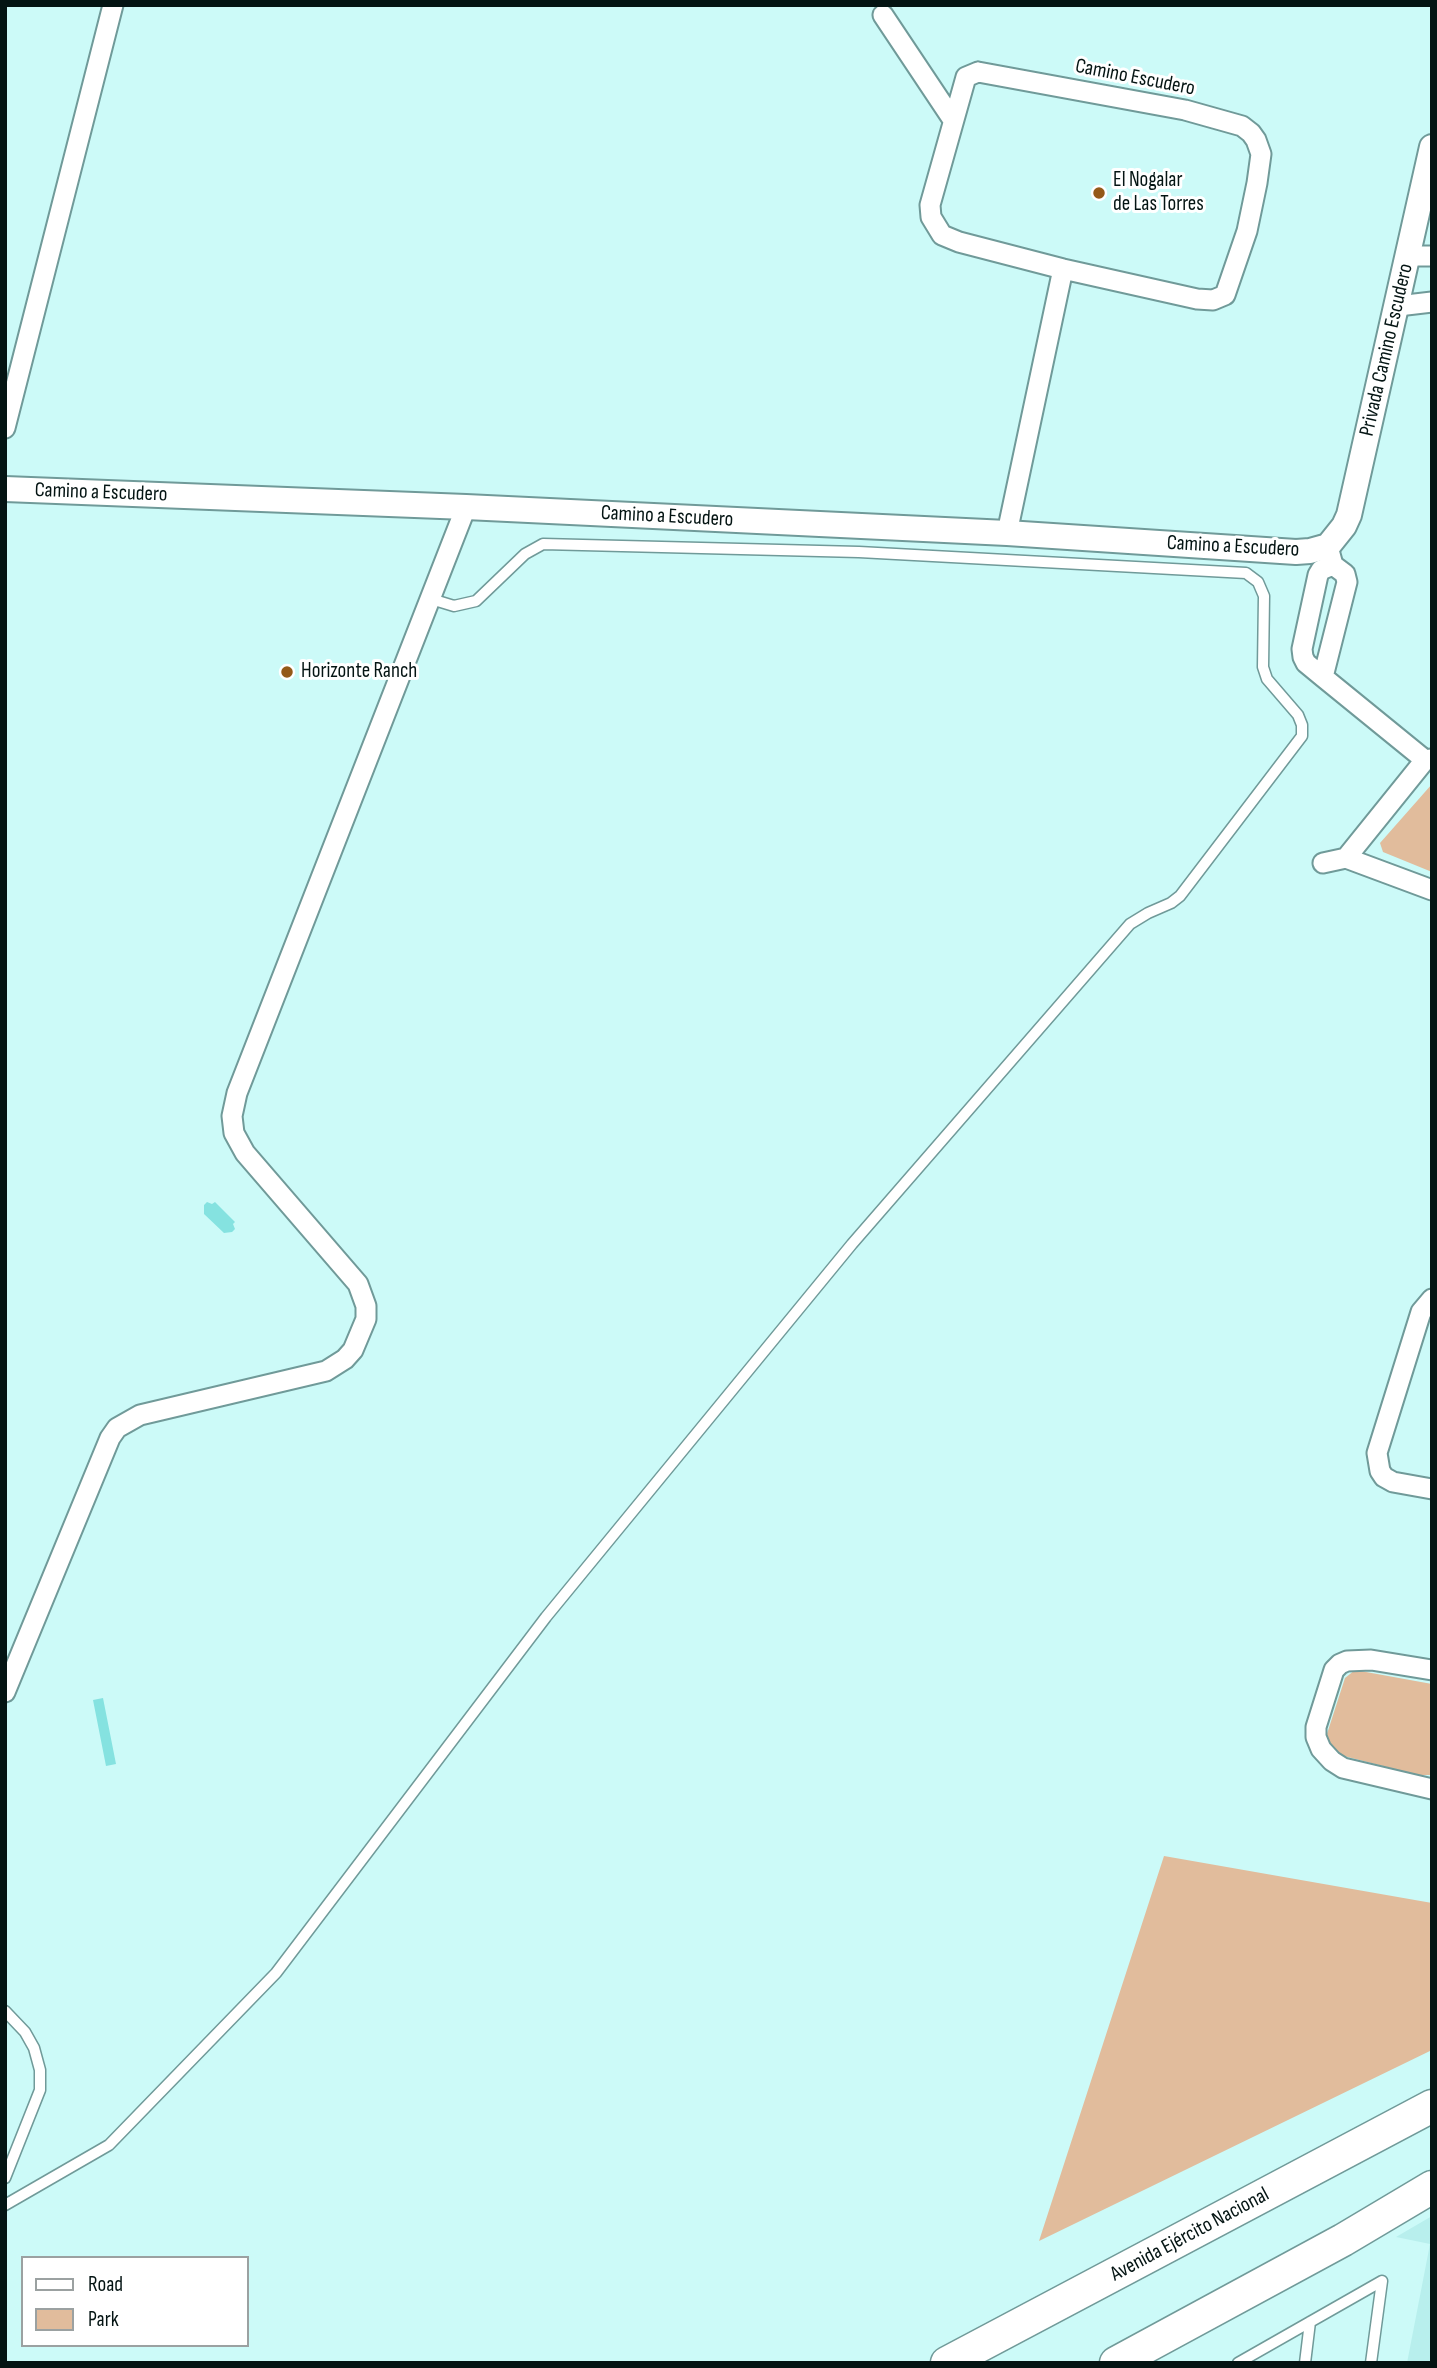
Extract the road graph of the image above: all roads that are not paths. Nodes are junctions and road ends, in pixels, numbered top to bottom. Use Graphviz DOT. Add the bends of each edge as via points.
graph roads {
  1 [pos="113,5"];
  2 [pos="883,15"];
  3 [pos="953,120"];
  4 [pos="1432,147"];
  5 [pos="1420,256"];
  6 [pos="1063,269"];
  7 [pos="1432,302"];
  8 [pos="1398,306"];
  9 [pos="5,428"];
  10 [pos="5,489"];
  11 [pos="467,508"];
  12 [pos="1007,533"];
  13 [pos="1330,556"];
  14 [pos="431,599"];
  15 [pos="1323,677"];
  16 [pos="1428,759"];
  17 [pos="1346,858"];
  18 [pos="1323,863"];
  19 [pos="1432,890"];
  20 [pos="1430,1299"];
  21 [pos="1432,1489"];
  22 [pos="1432,1670"];
  23 [pos="5,1692"];
  24 [pos="1432,1789"];
  25 [pos="5,2011"];
  26 [pos="1432,2106"];
  27 [pos="5,2178"];
  28 [pos="1432,2187"];
  29 [pos="5,2205"];
  30 [pos="1310,2322"];
  31 [pos="956,2361"];
  32 [pos="1240,2362"];
  33 [pos="1116,2363"];
  34 [pos="1305,2363"];
  35 [pos="1371,2363"];
  1 -- 9 [label="street"];
  2 -- 3 [label="street"];
  3 -- 6 [label="street, Camino Escudero" via="930,205 934,225 942,235 958,242"];
  3 -- 6 [label="street, Camino Escudero" via="966,77 978,72 1185,110 1242,126 1256,140 1261,154 1257,183 1247,231 1225,295 1197,299"];
  4 -- 5 [label="street, Privada Camino Escudero"];
  5 -- 8 [label="street, Privada Camino Escudero"];
  6 -- 12 [label="street"];
  7 -- 8 [label="street"];
  8 -- 13 [label="street, Privada Camino Escudero" via="1349,515"];
  10 -- 11 [label="street, Camino a Escudero"];
  11 -- 12 [label="street, Camino a Escudero"];
  11 -- 14 [label="street"];
  12 -- 13 [label="street, Camino a Escudero"];
  13 -- 15 [label="street" via="1347,582"];
  13 -- 15 [label="street" via="1318,575 1302,649 1306,663"];
  14 -- 23 [label="street" via="232,1115 234,1133 245,1153 358,1284 366,1319 353,1350 326,1371 140,1415 117,1428"];
  14 -- 29 [label="lane" via="454,606 476,601 524,554 544,544 859,552 1246,573 1258,582 1264,596 1263,667 1267,679 1298,715 1302,736 1181,896 1130,924 852,1244 546,1617 276,1973 109,2146"];
  15 -- 16 [label="street"];
  16 -- 17 [label="street"];
  17 -- 18 [label="street"];
  17 -- 19 [label="street"];
  20 -- 21 [label="street" via="1421,1312 1377,1453 1384,1477"];
  22 -- 24 [label="street" via="1371,1660 1340,1664 1316,1727 1326,1755 1343,1768"];
  25 -- 27 [label="lane" via="25,2032 40,2070 40,2090"];
  26 -- 31 [label="main road, Avenida Ejército Nacional"];
  28 -- 33 [label="main road"];
  30 -- 32 [label="lane"];
  30 -- 34 [label="lane"];
  30 -- 35 [label="lane" via="1382,2281"];
}
